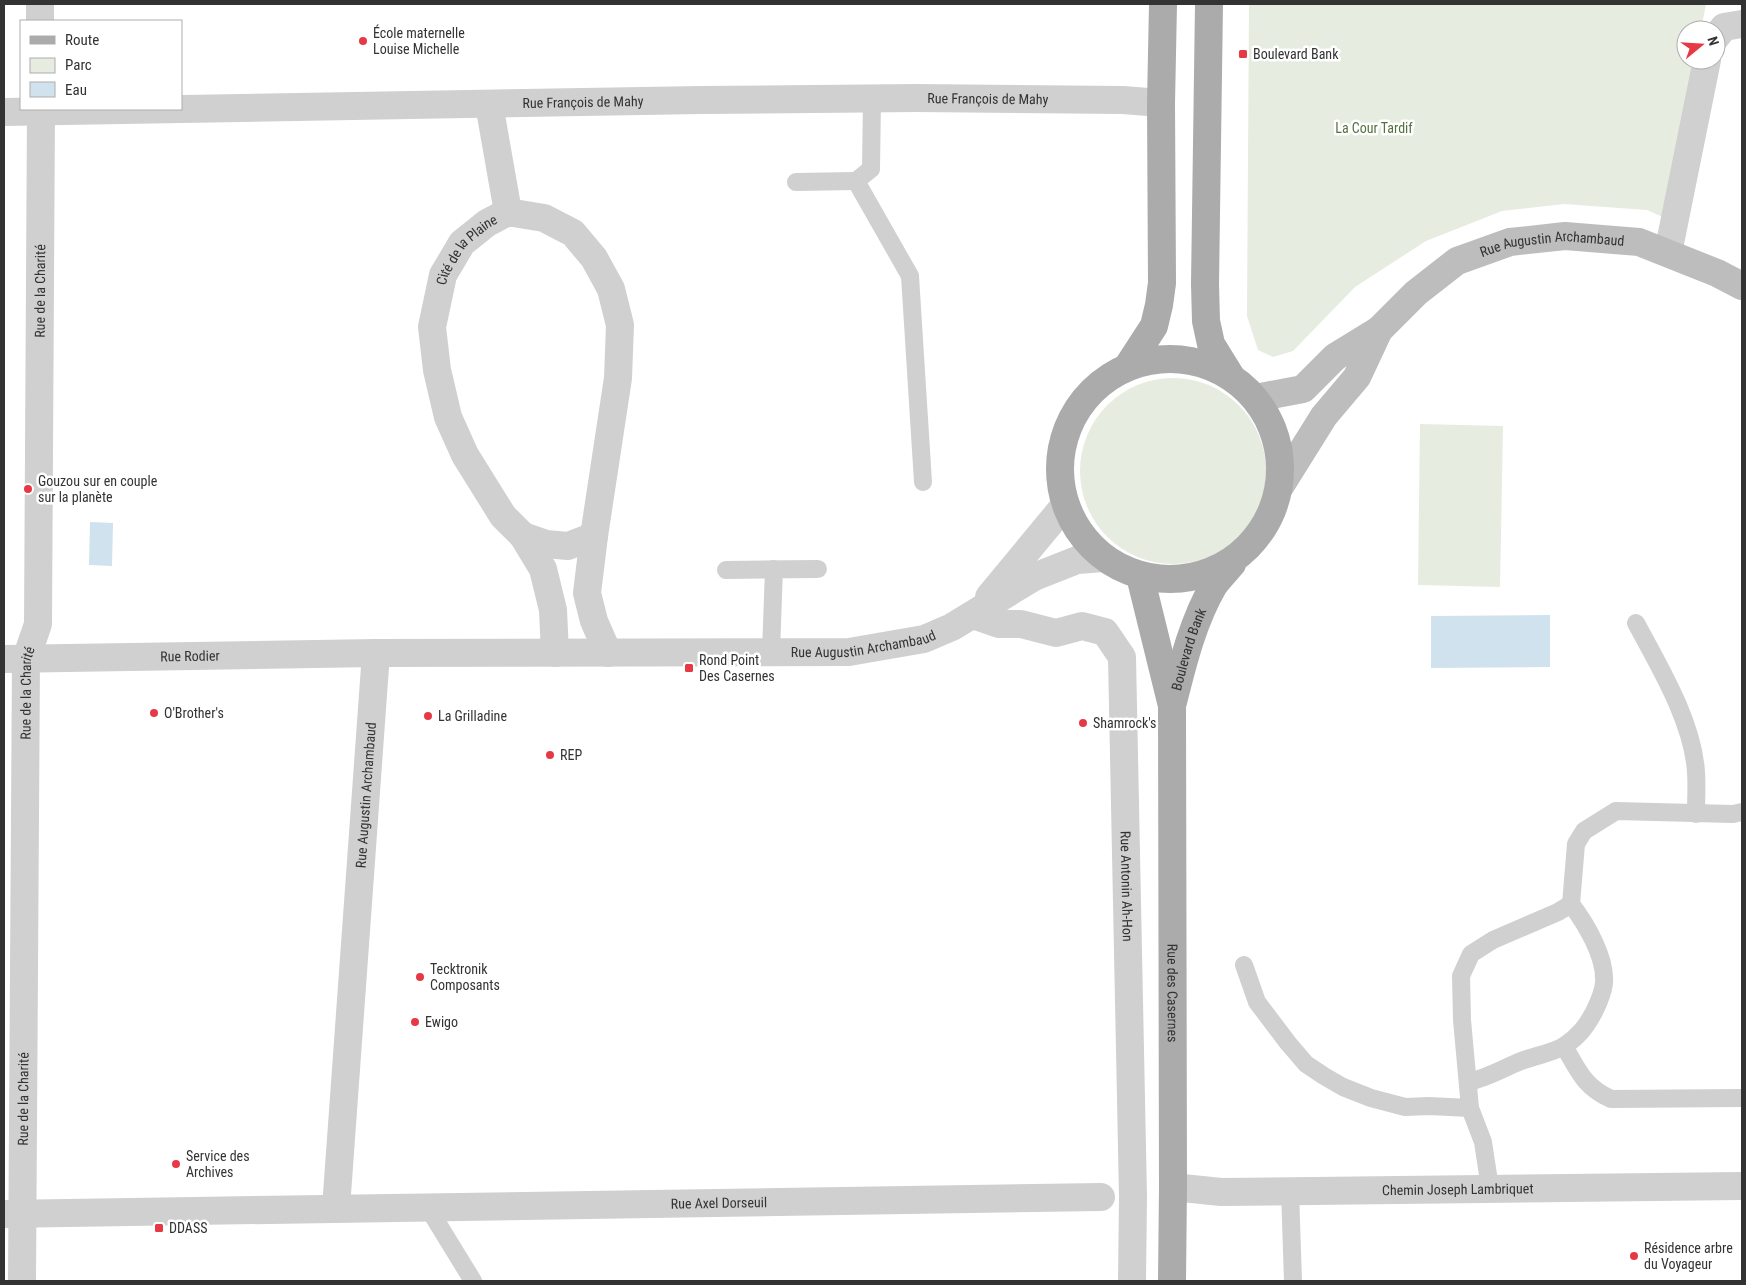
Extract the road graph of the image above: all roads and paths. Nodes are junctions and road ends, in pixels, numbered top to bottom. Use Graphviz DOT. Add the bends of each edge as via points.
graph roads {
  1 [pos="40,4"];
  2 [pos="1162,4"];
  3 [pos="1209,4"];
  4 [pos="40,20"];
  5 [pos="1742,24"];
  6 [pos="1726,27"];
  7 [pos="1705,70"];
  8 [pos="872,99"];
  9 [pos="1161,103"];
  10 [pos="489,104"];
  11 [pos="182,108"];
  12 [pos="41,110"];
  13 [pos="4,112"];
  14 [pos="856,181"];
  15 [pos="796,182"];
  16 [pos="508,212"];
  17 [pos="1668,254"];
  18 [pos="1742,286"];
  19 [pos="1379,330"];
  20 [pos="1128,366"];
  21 [pos="1232,378"];
  22 [pos="1255,398"];
  23 [pos="923,482"];
  24 [pos="1279,488"];
  25 [pos="1065,505"];
  26 [pos="523,536"];
  27 [pos="594,536"];
  28 [pos="1104,558"];
  29 [pos="1235,559"];
  30 [pos="818,569"];
  31 [pos="726,570"];
  32 [pos="774,570"];
  33 [pos="1140,576"];
  34 [pos="973,615"];
  35 [pos="1636,623"];
  36 [pos="771,652"];
  37 [pos="608,653"];
  38 [pos="376,654"];
  39 [pos="555,654"];
  40 [pos="15,659"];
  41 [pos="1172,706"];
  42 [pos="1742,812"];
  43 [pos="1696,814"];
  44 [pos="1571,904"];
  45 [pos="1244,965"];
  46 [pos="1564,1046"];
  47 [pos="1468,1082"];
  48 [pos="1742,1098"];
  49 [pos="1470,1108"];
  50 [pos="1742,1186"];
  51 [pos="1173,1187"];
  52 [pos="1490,1188"];
  53 [pos="1290,1191"];
  54 [pos="1101,1197"];
  55 [pos="428,1206"];
  56 [pos="336,1208"];
  57 [pos="13,1214"];
  58 [pos="22,1281"];
  59 [pos="473,1281"];
  60 [pos="1132,1281"];
  61 [pos="1172,1281"];
  62 [pos="1293,1281"];
  1 -- 4 [label="street"];
  2 -- 9 [label="main road"];
  3 -- 21 [label="main road" via="1206,321 1212,344"];
  5 -- 6 [label="street"];
  7 -- 17 [label="street"];
  8 -- 9 [label="street, Rue François de Mahy"];
  8 -- 10 [label="street, Rue François de Mahy"];
  8 -- 14 [label="lane" via="871,169"];
  9 -- 20 [label="main road" via="1162,283 1154,326"];
  10 -- 11 [label="street, Rue François de Mahy"];
  10 -- 16 [label="street"];
  12 -- 13 [label="street, Rue François de Mahy"];
  12 -- 40 [label="street, Rue de la Charité" via="38,624"];
  14 -- 15 [label="lane"];
  14 -- 23 [label="lane" via="910,276"];
  16 -- 26 [label="street, Cité de la Plaine" via="487,223 462,243 443,275 432,327 437,370 448,416 464,455 503,516"];
  16 -- 27 [label="street, Cité de la Plaine" via="544,218 573,233 594,258 611,289 620,325 618,378"];
  17 -- 18 [label="main road, Rue Augustin Archambaud"];
  17 -- 19 [label="main road, Rue Augustin Archambaud" via="1639,242 1565,236 1510,242 1457,260 1416,293"];
  19 -- 22 [label="main road, Rue Augustin Archambaud" via="1335,357 1303,389"];
  19 -- 24 [label="main road, Rue Augustin Archambaud" via="1357,377 1324,416"];
  20 -- 21 [label="main road" via="1154,359 1182,359 1208,365"];
  20 -- 25 [label="main road" via="1097,386 1084,399 1069,423 1061,450 1059,478"];
  21 -- 22 [label="main road"];
  22 -- 24 [label="main road" via="1270,424 1280,455"];
  24 -- 29 [label="main road" via="1271,515 1256,540"];
  25 -- 28 [label="main road" via="1080,534"];
  25 -- 34 [label="street, Rue Augustin Archambaud"];
  26 -- 27 [label="street" via="546,544 568,546"];
  26 -- 39 [label="street, Cité de la Plaine" via="543,568 553,610"];
  27 -- 37 [label="street, Cité de la Plaine" via="587,593 594,621"];
  28 -- 33 [label="main road"];
  28 -- 34 [label="street, Rue Augustin Archambaud" via="1077,560 1034,577"];
  29 -- 33 [label="main road" via="1206,575 1173,580"];
  29 -- 41 [label="main road, Boulevard Bank" via="1215,584 1189,640"];
  30 -- 32 [label="lane"];
  31 -- 32 [label="lane"];
  32 -- 36 [label="lane"];
  33 -- 41 [label="main road, Boulevard Bank"];
  34 -- 36 [label="street, Rue Augustin Archambaud" via="924,639 849,652"];
  34 -- 60 [label="street, Rue Antonin Ah-Hon" via="999,624 1021,624 1056,633 1082,626 1105,632 1122,657"];
  35 -- 43 [label="lane" via="1669,686 1690,736 1696,771"];
  36 -- 37 [label="street, Rue Augustin Archambaud"];
  37 -- 39 [label="street, Rue Augustin Archambaud"];
  38 -- 39 [label="street, Rue Augustin Archambaud"];
  38 -- 40 [label="street, Rue Rodier"];
  38 -- 56 [label="street, Rue Augustin Archambaud"];
  40 -- 57 [label="street, Rue de la Charité"];
  41 -- 51 [label="main road, Rue des Casernes"];
  42 -- 43 [label="lane"];
  43 -- 44 [label="lane" via="1616,811 1597,822 1576,844"];
  44 -- 46 [label="lane" via="1595,942 1604,983 1590,1020 1580,1035"];
  44 -- 47 [label="lane" via="1493,940 1471,954 1460,976"];
  45 -- 49 [label="lane" via="1262,1009 1306,1064 1324,1076 1371,1098 1405,1106"];
  46 -- 47 [label="lane"];
  46 -- 48 [label="lane" via="1585,1081 1611,1099"];
  47 -- 49 [label="lane"];
  49 -- 52 [label="lane" via="1484,1142"];
  50 -- 52 [label="street, Chemin Joseph Lambriquet"];
  51 -- 53 [label="street, Chemin Joseph Lambriquet" via="1221,1192"];
  51 -- 61 [label="main road, Rue des Casernes"];
  52 -- 53 [label="street, Chemin Joseph Lambriquet"];
  53 -- 62 [label="lane"];
  54 -- 55 [label="street, Rue Axel Dorseuil"];
  55 -- 56 [label="street, Rue Axel Dorseuil"];
  55 -- 59 [label="lane"];
  56 -- 57 [label="street"];
  57 -- 58 [label="street, Rue de la Charité"];
}
